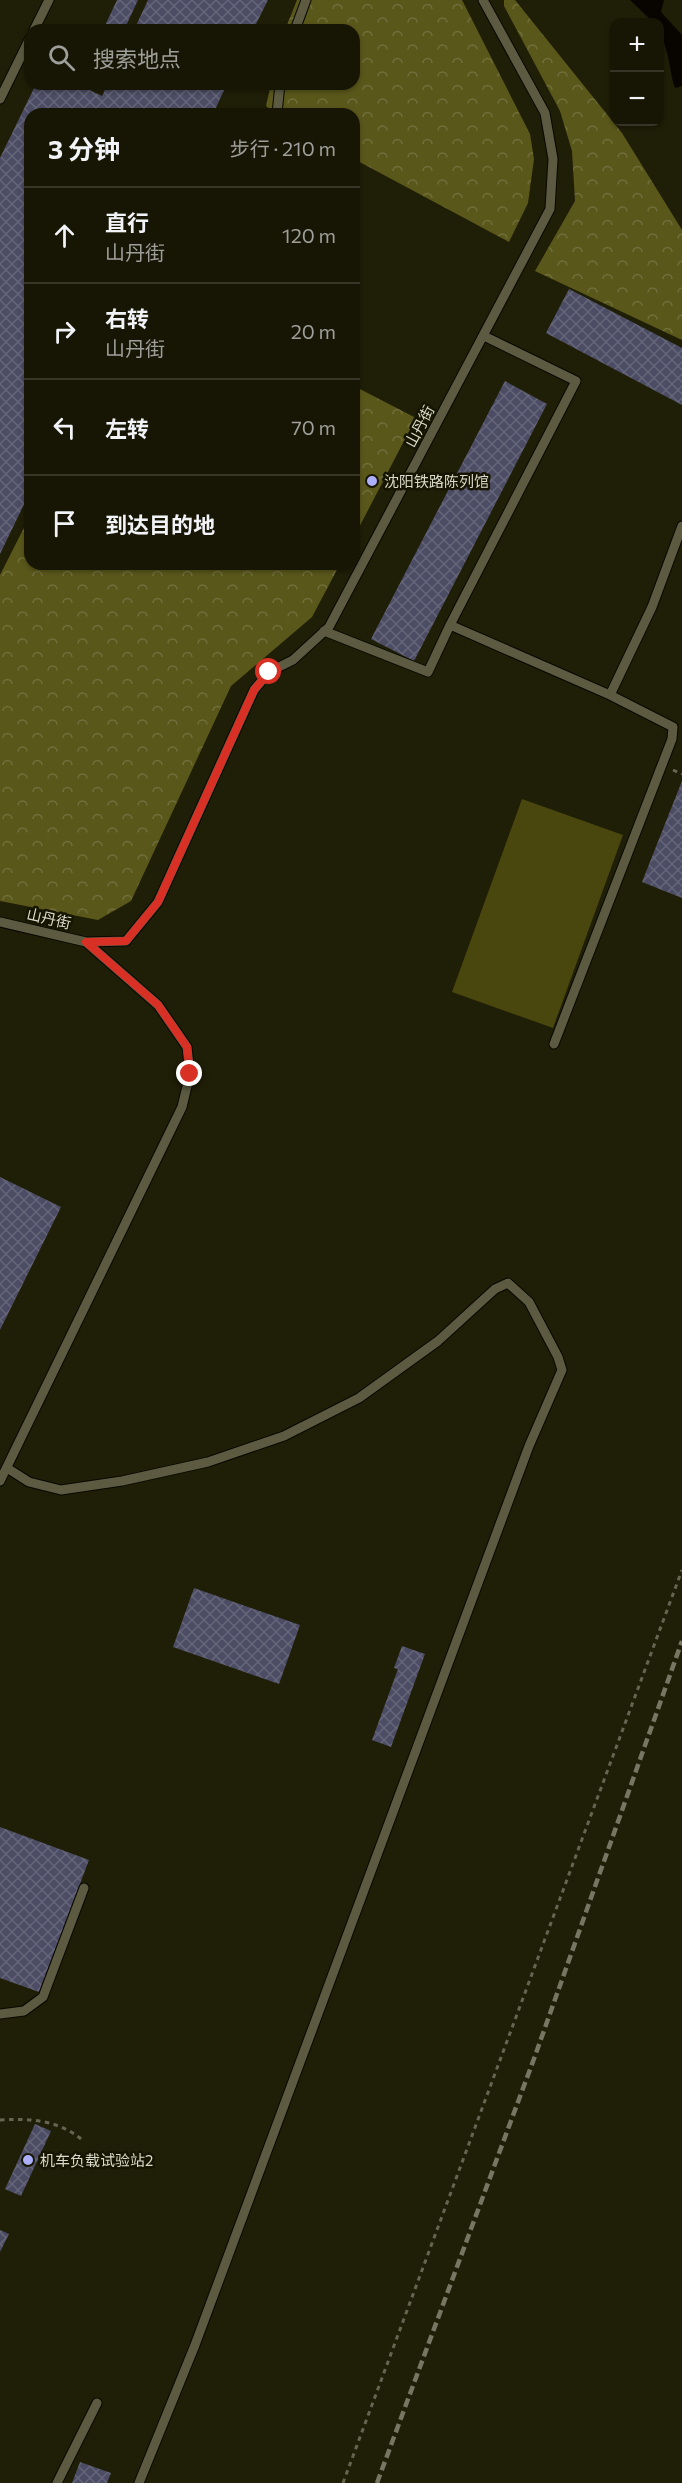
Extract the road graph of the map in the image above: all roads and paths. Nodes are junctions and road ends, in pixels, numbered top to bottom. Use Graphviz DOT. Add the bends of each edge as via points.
graph roads {
  1 [pos="49,0"];
  2 [pos="306,0"];
  3 [pos="483,0"];
  4 [pos="37,24"];
  5 [pos="297,24"];
  6 [pos="24,50"];
  7 [pos="279,90"];
  8 [pos="0,99"];
  9 [pos="278,108"];
  10 [pos="484,336"];
  11 [pos="682,526"];
  12 [pos="360,569"];
  13 [pos="359,570"];
  14 [pos="450,625"];
  15 [pos="324,631"];
  16 [pos="610,695"];
  17 [pos="0,922"];
  18 [pos="86,942"];
  19 [pos="554,1044"];
  20 [pos="7,1468"];
  21 [pos="0,1480"];
  22 [pos="682,1570"];
  23 [pos="84,1888"];
  24 [pos="0,2014"];
  25 [pos="0,2120"];
  26 [pos="81,2139"];
  27 [pos="97,2403"];
  28 [pos="57,2483"];
  29 [pos="139,2483"];
  30 [pos="343,2483"];
  1 -- 4 [label="lane"];
  2 -- 5 [label="lane"];
  3 -- 10 [label="lane, 山丹街" via="544,113 553,159 550,209"];
  6 -- 8 [label="lane"];
  7 -- 9 [label="lane"];
  10 -- 12 [label="lane, 山丹街"];
  10 -- 14 [label="lane" via="576,381"];
  11 -- 16 [label="lane" via="652,607"];
  13 -- 15 [label="lane, 山丹街"];
  14 -- 15 [label="lane" via="428,672"];
  14 -- 16 [label="lane"];
  15 -- 18 [label="lane, 山丹街" via="293,660 269,672 254,690 158,902 126,941"];
  16 -- 19 [label="lane" via="672,727 672,739"];
  17 -- 18 [label="lane, 山丹街"];
  18 -- 20 [label="lane" via="158,1005 187,1047 190,1074 182,1107"];
  20 -- 21 [label="lane"];
  20 -- 29 [label="lane" via="29,1482 61,1490 208,1462 284,1436 358,1398 438,1341 495,1289 508,1283 529,1302 562,1370 530,1446 195,2345"];
  22 -- 30 [label="path"];
  23 -- 24 [label="lane" via="43,1997 24,2011"];
  25 -- 26 [label="path" via="31,2118 62,2127"];
  27 -- 28 [label="lane"];
}
